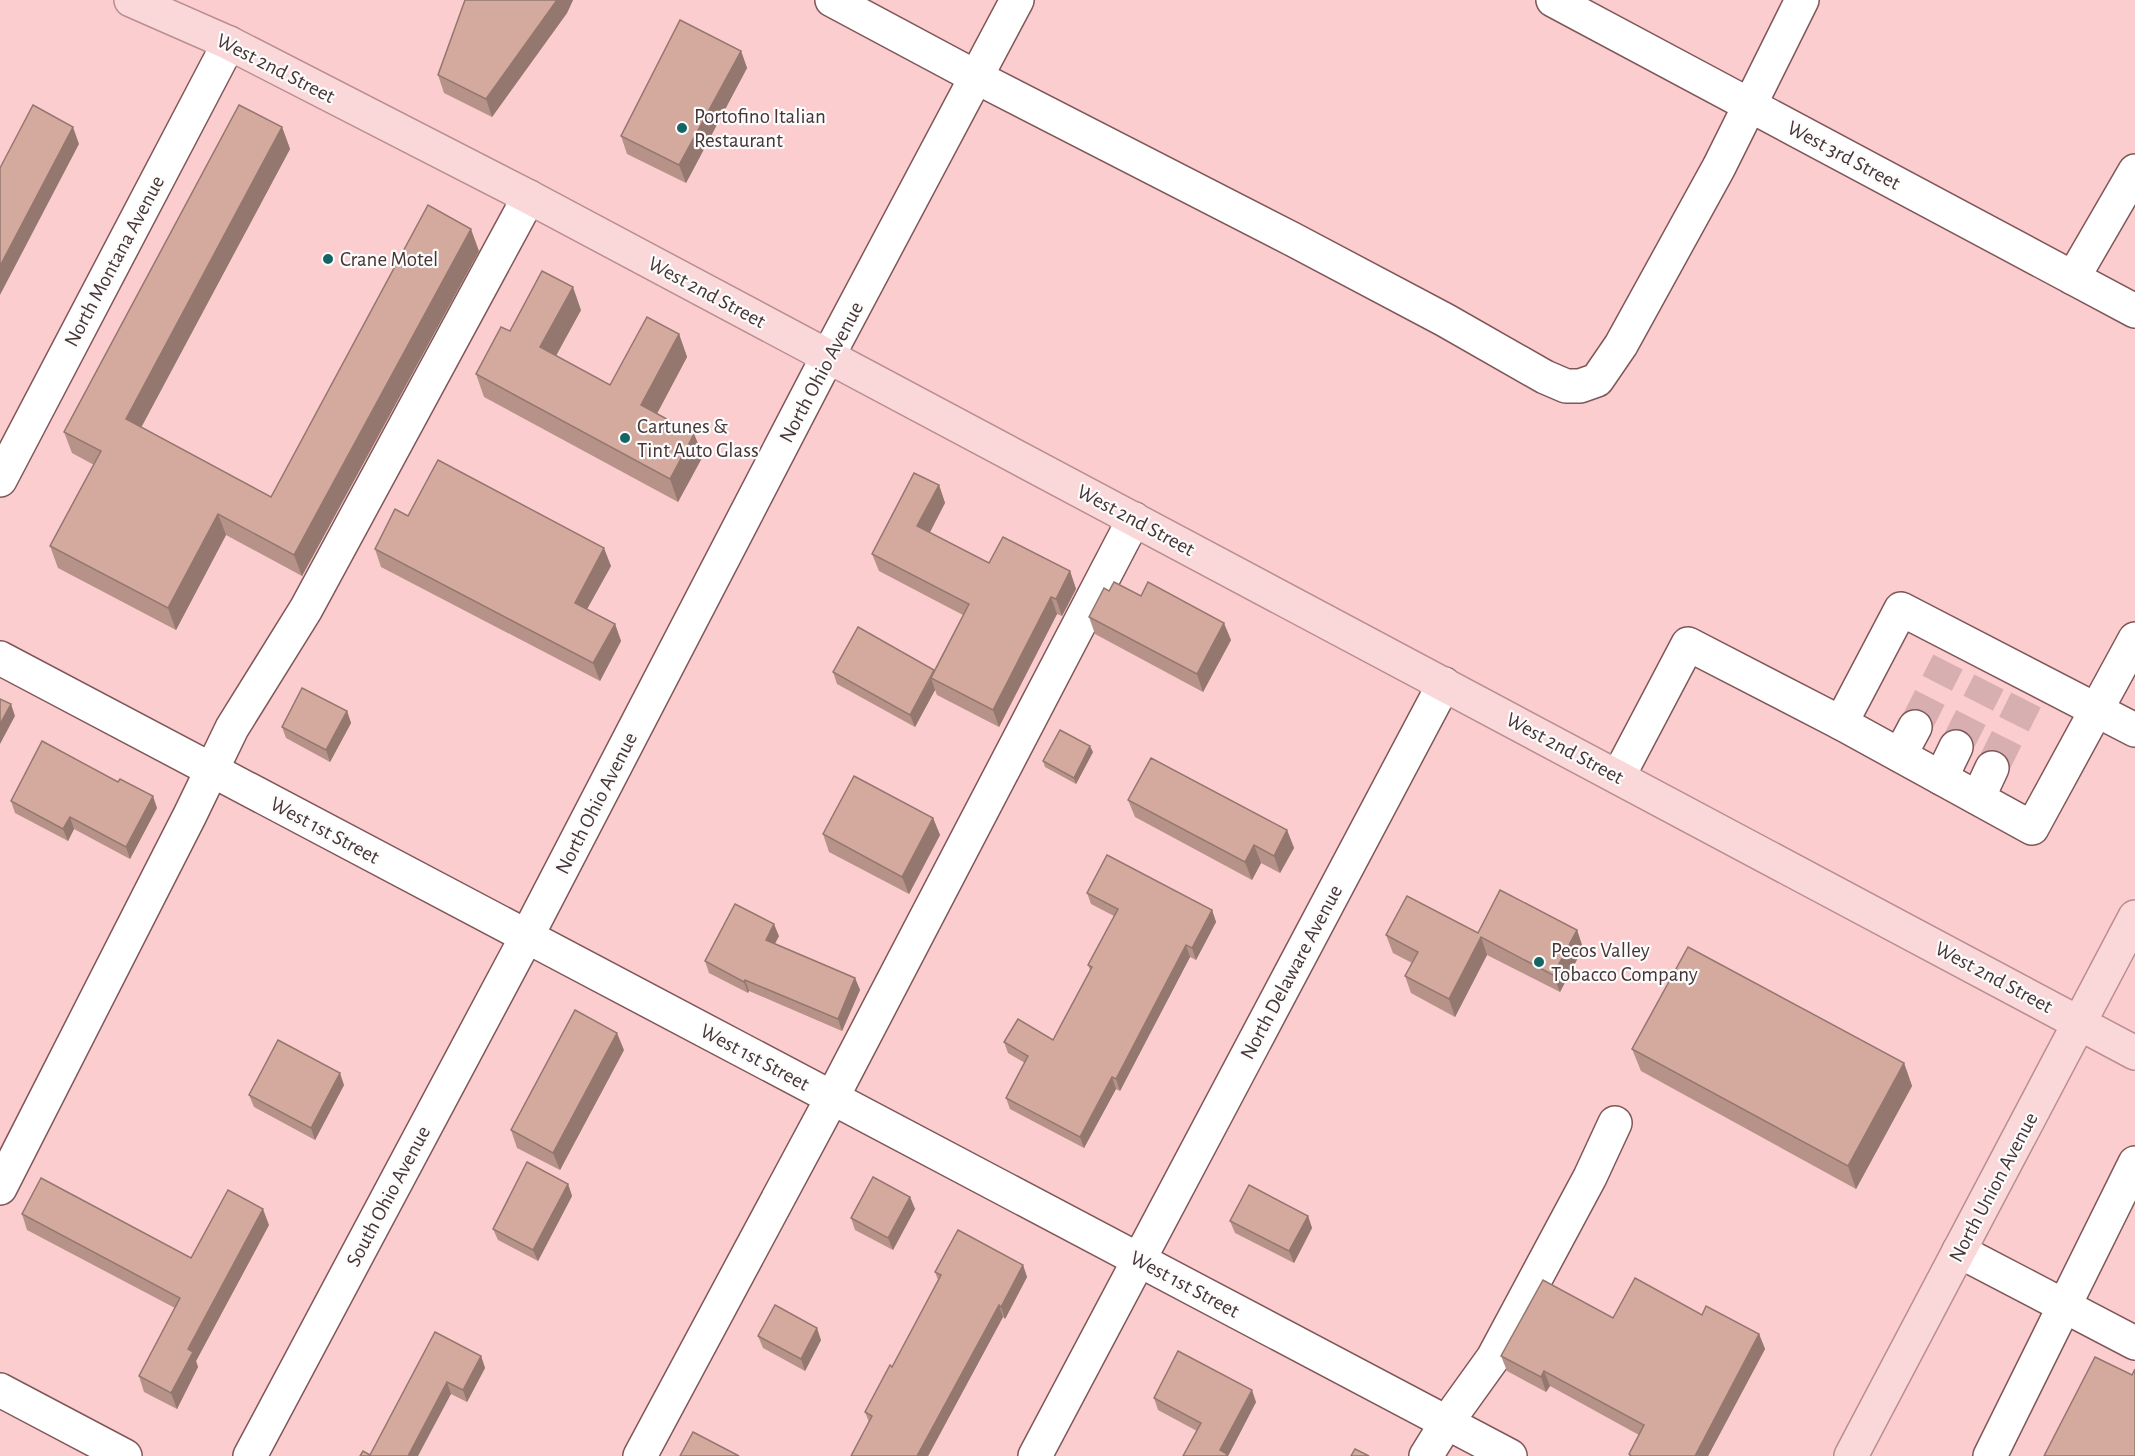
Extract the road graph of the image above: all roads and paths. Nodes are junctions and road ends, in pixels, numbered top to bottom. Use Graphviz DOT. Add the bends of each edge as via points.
graph roads {
  1 [pos="131,0"];
  2 [pos="832,0"];
  3 [pos="1017,0"];
  4 [pos="1553,0"];
  5 [pos="1802,0"];
  6 [pos="229,43"];
  7 [pos="976,77"];
  8 [pos="1748,104"];
  9 [pos="2135,171"];
  10 [pos="529,197"];
  11 [pos="2073,278"];
  12 [pos="2135,311"];
  13 [pos="828,356"];
  14 [pos="0,480"];
  15 [pos="1134,519"];
  16 [pos="2135,639"];
  17 [pos="0,658"];
  18 [pos="1444,684"];
  19 [pos="2097,710"];
  20 [pos="1841,723"];
  21 [pos="2135,730"];
  22 [pos="1956,747"];
  23 [pos="1992,768"];
  24 [pos="211,770"];
  25 [pos="1618,777"];
  26 [pos="1941,778"];
  27 [pos="1978,798"];
  28 [pos="2135,917"];
  29 [pos="527,936"];
  30 [pos="2079,1023"];
  31 [pos="2135,1053"];
  32 [pos="832,1098"];
  33 [pos="1615,1123"];
  34 [pos="2135,1163"];
  35 [pos="0,1188"];
  36 [pos="1959,1251"];
  37 [pos="1138,1259"];
  38 [pos="2064,1306"];
  39 [pos="2135,1343"];
  40 [pos="0,1390"];
  41 [pos="1447,1422"];
  42 [pos="125,1456"];
  43 [pos="250,1456"];
  44 [pos="640,1456"];
  45 [pos="1035,1456"];
  46 [pos="1426,1456"];
  47 [pos="1510,1456"];
  48 [pos="1851,1456"];
  49 [pos="1990,1456"];
  1 -- 6 [label="main road, West 2nd Street"];
  2 -- 7 [label="street"];
  3 -- 7 [label="street, North Ohio Avenue"];
  4 -- 8 [label="street, West 3rd Street"];
  5 -- 8 [label="street"];
  6 -- 10 [label="main road, West 2nd Street"];
  6 -- 14 [label="street, North Montana Avenue"];
  7 -- 8 [label="street" via="1292,239 1566,386 1597,380 1621,345 1719,166"];
  7 -- 13 [label="street, North Ohio Avenue"];
  8 -- 11 [label="street, West 3rd Street"];
  9 -- 11 [label="street"];
  10 -- 13 [label="main road, West 2nd Street"];
  10 -- 24 [label="street" via="306,609 232,728"];
  11 -- 12 [label="street, West 3rd Street"];
  13 -- 15 [label="main road, West 2nd Street"];
  13 -- 29 [label="street, North Ohio Avenue"];
  15 -- 18 [label="main road, West 2nd Street"];
  15 -- 32 [label="street"];
  16 -- 19 [label="street"];
  17 -- 24 [label="street, West 1st Street"];
  18 -- 25 [label="main road, West 2nd Street"];
  18 -- 37 [label="street, North Delaware Avenue"];
  19 -- 20 [label="street" via="2031,689 1994,671 1954,650 1901,609"];
  19 -- 21 [label="street"];
  19 -- 27 [label="street" via="2032,828"];
  20 -- 25 [label="street" via="1688,644"];
  20 -- 26 [label="street" via="1907,741"];
  22 -- 26 [label="street"];
  23 -- 27 [label="street"];
  24 -- 29 [label="street, West 1st Street"];
  24 -- 35 [label="street"];
  25 -- 30 [label="main road, West 2nd Street"];
  26 -- 27 [label="street"];
  28 -- 30 [label="main road, North Union Avenue"];
  29 -- 32 [label="street, West 1st Street"];
  29 -- 43 [label="street, South Ohio Avenue"];
  30 -- 31 [label="main road, West 2nd Street"];
  30 -- 36 [label="main road, North Union Avenue"];
  32 -- 37 [label="street, West 1st Street"];
  32 -- 44 [label="street"];
  33 -- 41 [label="street" via="1492,1358"];
  34 -- 38 [label="street"];
  36 -- 38 [label="street"];
  36 -- 48 [label="main road, North Union Avenue"];
  37 -- 41 [label="street, West 1st Street"];
  37 -- 45 [label="street, North Delaware Avenue"];
  38 -- 39 [label="street"];
  38 -- 49 [label="street"];
  40 -- 42 [label="street"];
  41 -- 46 [label="street"];
  41 -- 47 [label="street, West 1st Street"];
}
